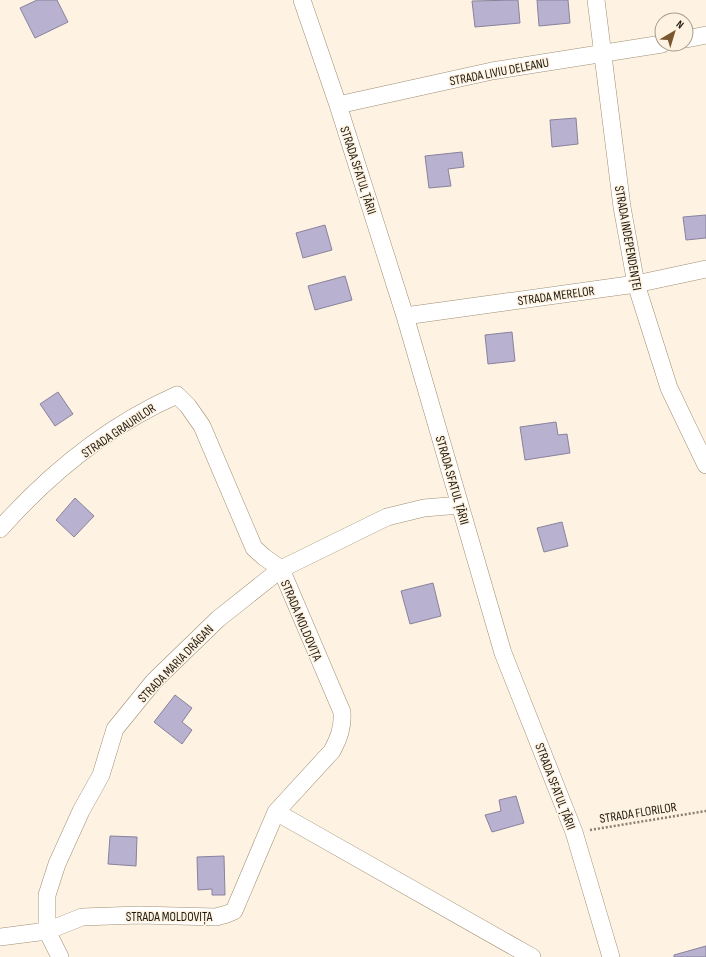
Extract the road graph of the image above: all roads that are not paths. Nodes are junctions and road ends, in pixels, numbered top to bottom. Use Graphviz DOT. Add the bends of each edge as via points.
graph roads {
  1 [pos="302,0"];
  2 [pos="596,0"];
  3 [pos="706,36"];
  4 [pos="694,38"];
  5 [pos="654,45"];
  6 [pos="602,53"];
  7 [pos="338,105"];
  8 [pos="706,269"];
  9 [pos="636,284"];
  10 [pos="405,316"];
  11 [pos="706,464"];
  12 [pos="460,505"];
  13 [pos="0,528"];
  14 [pos="281,568"];
  15 [pos="276,812"];
  16 [pos="47,932"];
  17 [pos="0,937"];
  18 [pos="60,957"];
  19 [pos="532,957"];
  20 [pos="611,957"];
  1 -- 7 [label="street, STRADA SFATUL ȚĂRII"];
  2 -- 6 [label="street, STRADA INDEPENDENȚEI"];
  3 -- 4 [label="street"];
  5 -- 6 [label="street, STRADA LIVIU DELEANU"];
  6 -- 7 [label="street, STRADA LIVIU DELEANU" via="492,71"];
  6 -- 9 [label="street, STRADA INDEPENDENȚEI" via="622,207"];
  7 -- 10 [label="street, STRADA SFATUL ȚĂRII"];
  8 -- 9 [label="street, STRADA MERELOR"];
  9 -- 10 [label="street, STRADA MERELOR"];
  9 -- 11 [label="street, STRADA INDEPENDENȚEI" via="669,388"];
  10 -- 12 [label="street, STRADA SFATUL ȚĂRII"];
  12 -- 14 [label="street, STRADA MARIA DRĂGAN" via="424,508 387,517"];
  12 -- 20 [label="street, STRADA SFATUL ȚĂRII" via="503,653 574,832"];
  13 -- 14 [label="street, STRADA GRAURILOR" via="24,502 94,443 148,408 177,395 202,426 254,548"];
  14 -- 15 [label="street, STRADA MOLDOVIȚA" via="342,712 342,721 332,751"];
  14 -- 16 [label="street, STRADA MARIA DRĂGAN" via="218,619 154,681 115,730 101,775 57,864 47,895"];
  15 -- 16 [label="street, STRADA MOLDOVIȚA" via="237,906 227,914 216,917 82,917"];
  15 -- 19 [label="street"];
  16 -- 17 [label="street"];
  16 -- 18 [label="street, STRADA MARIA DRĂGAN"];
}
